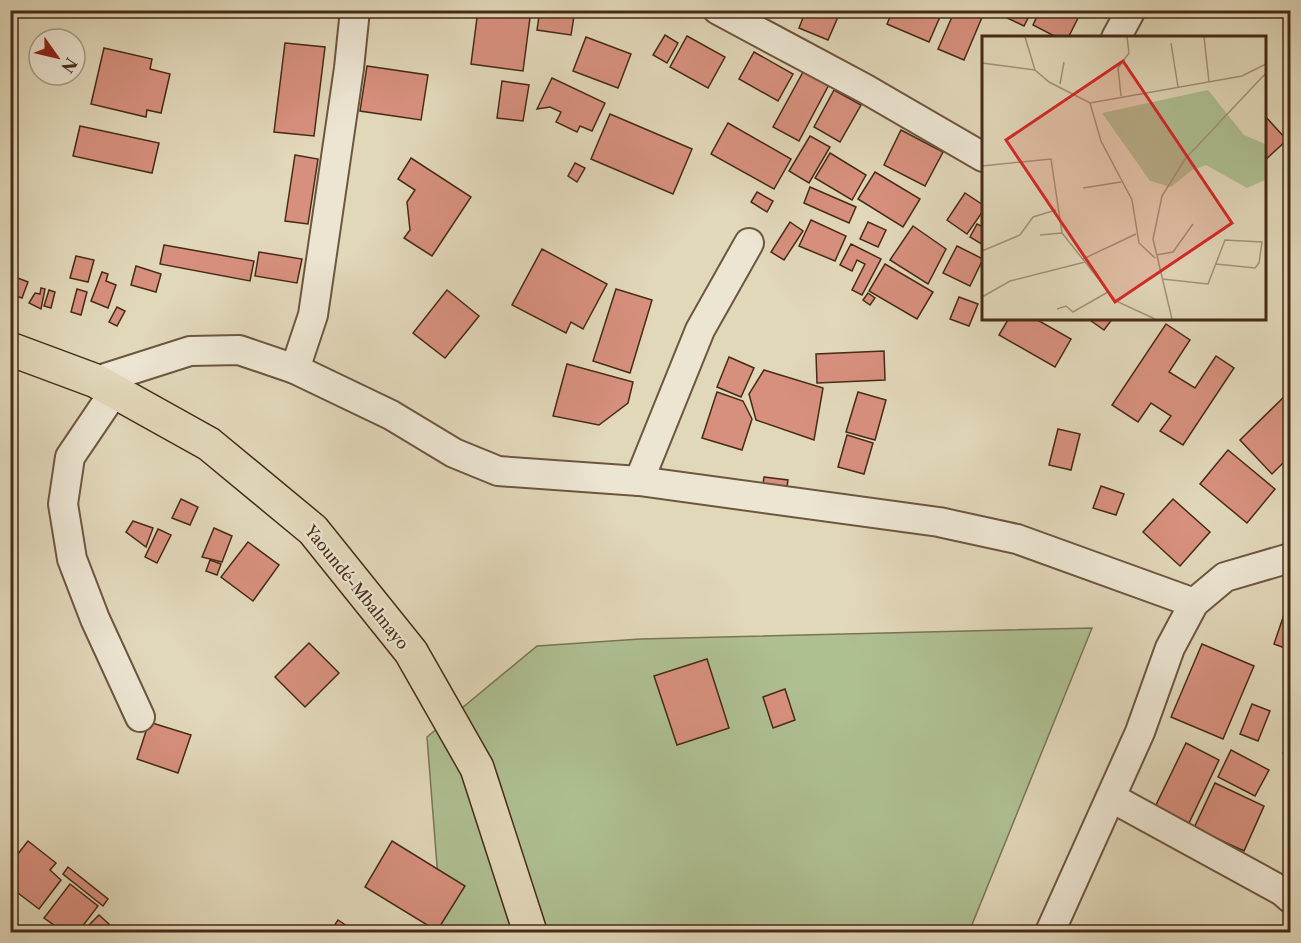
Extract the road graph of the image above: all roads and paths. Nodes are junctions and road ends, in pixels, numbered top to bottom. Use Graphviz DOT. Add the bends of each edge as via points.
graph roads {
  1 [pos="355,10"];
  2 [pos="1131,10"];
  3 [pos="724,12"];
  4 [pos="1117,36"];
  5 [pos="982,156"];
  6 [pos="749,243"];
  7 [pos="10,349"];
  8 [pos="295,369"];
  9 [pos="105,387"];
  10 [pos="639,481"];
  11 [pos="1290,558"];
  12 [pos="1194,603"];
  13 [pos="140,717"];
  14 [pos="1112,798"];
  15 [pos="1290,898"];
  16 [pos="530,933"];
  17 [pos="1050,933"];
  1 -- 8 [label="street" via="313,315"];
  2 -- 4 [label="street"];
  3 -- 5 [label="street"];
  6 -- 10 [label="street" via="700,330"];
  7 -- 9 [label="highway, Yaoundé-Mbalmayo"];
  8 -- 9 [label="street" via="238,350 190,351"];
  8 -- 10 [label="street" via="391,415 454,453 498,471"];
  9 -- 13 [label="street" via="70,457 63,504 72,559"];
  9 -- 16 [label="highway, Yaoundé-Mbalmayo" via="209,444 314,530 411,652 477,768"];
  10 -- 12 [label="street" via="939,522 1017,539"];
  11 -- 12 [label="street" via="1225,577"];
  12 -- 14 [label="street" via="1170,648"];
  14 -- 15 [label="street"];
  14 -- 17 [label="street"];
}
